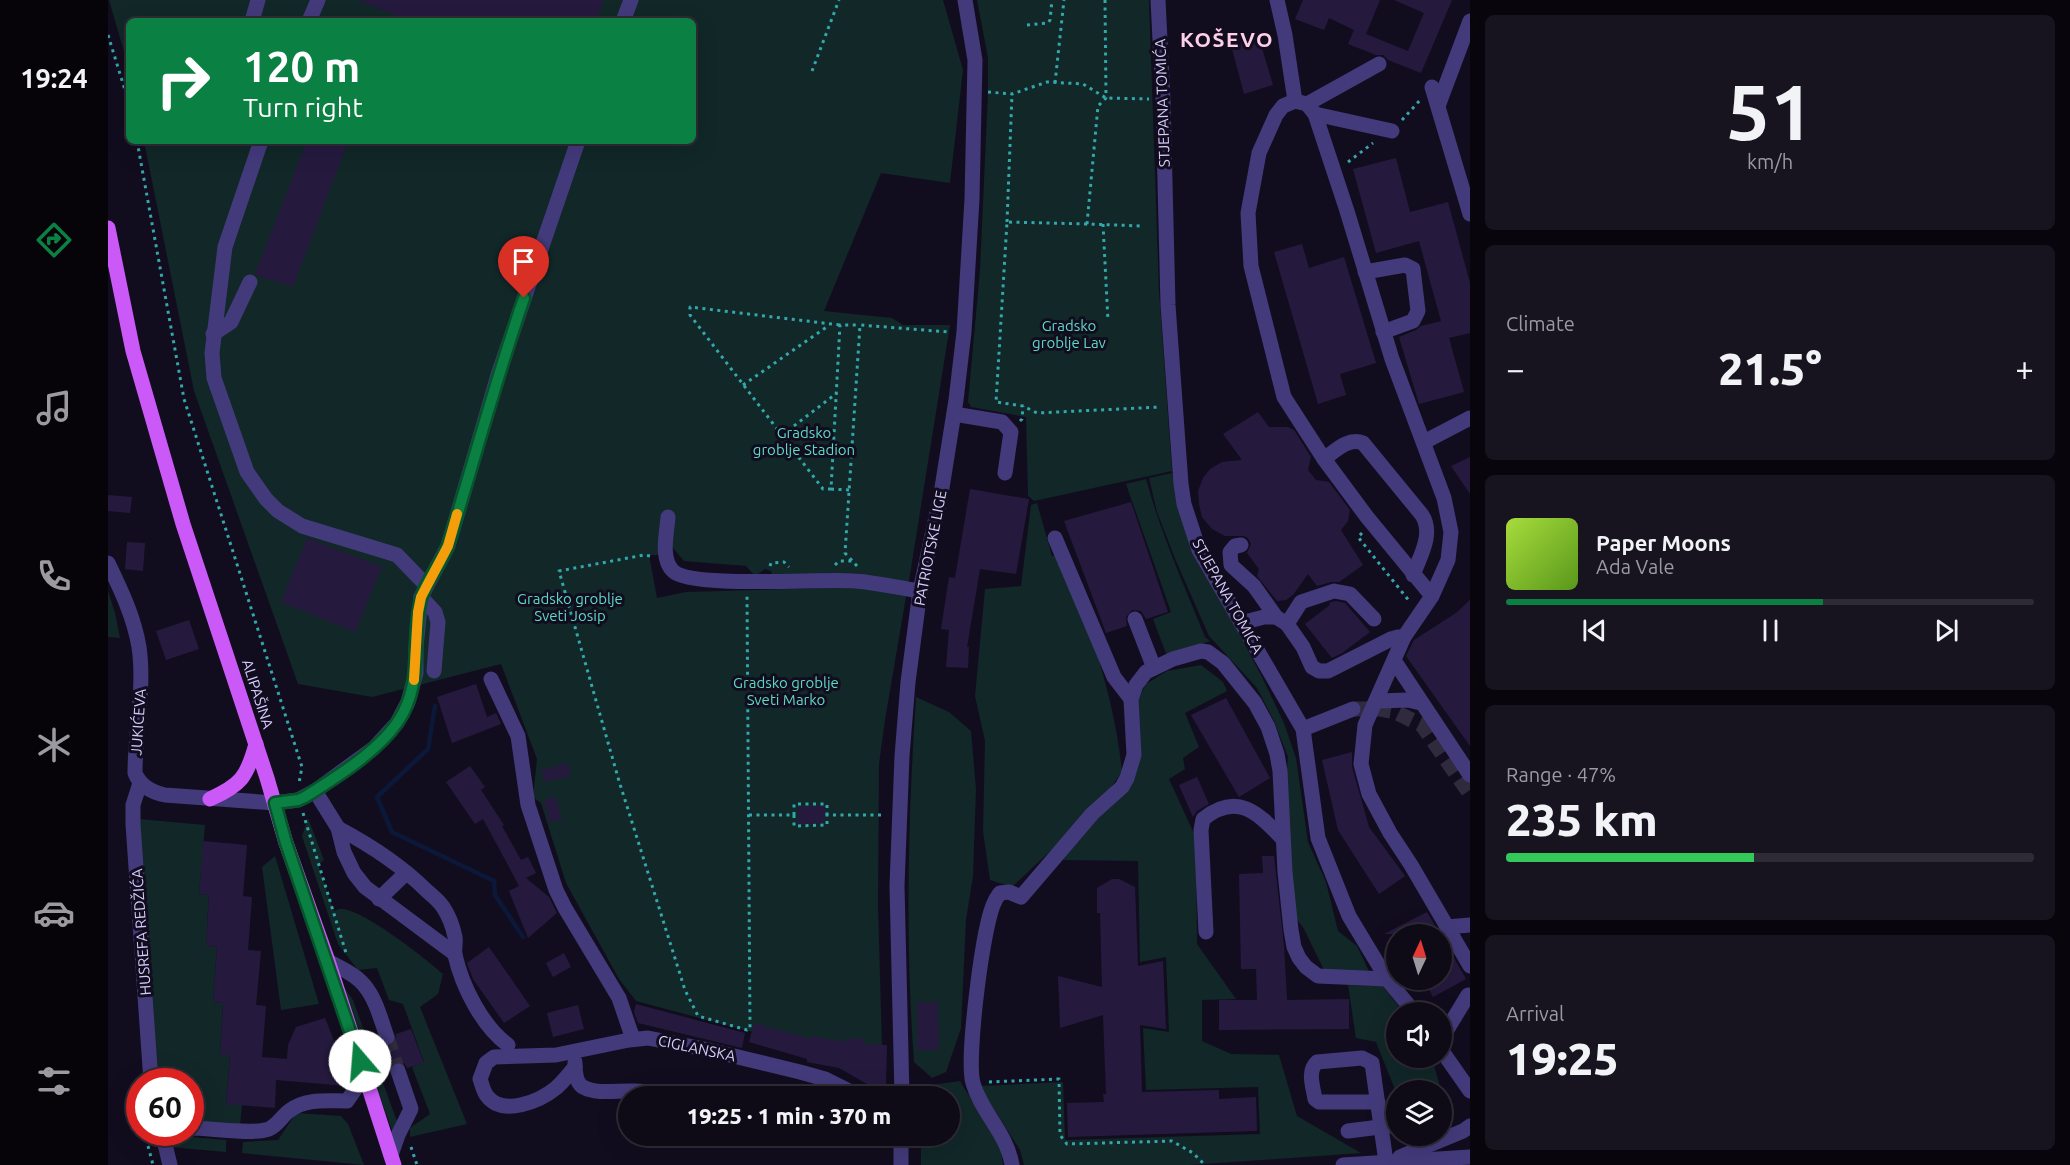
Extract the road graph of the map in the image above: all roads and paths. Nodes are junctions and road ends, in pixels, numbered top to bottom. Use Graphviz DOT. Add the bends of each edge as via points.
graph roads {
  1 [pos="258,0"];
  2 [pos="318,0"];
  3 [pos="631,0"];
  4 [pos="839,0"];
  5 [pos="966,0"];
  6 [pos="1053,0"];
  7 [pos="1064,0"];
  8 [pos="1105,0"];
  9 [pos="1158,0"];
  10 [pos="1277,0"];
  11 [pos="253,18"];
  12 [pos="310,18"];
  13 [pos="624,18"];
  14 [pos="1470,21"];
  15 [pos="1027,25"];
  16 [pos="108,35"];
  17 [pos="1379,64"];
  18 [pos="812,72"];
  19 [pos="1055,83"];
  20 [pos="1432,87"];
  21 [pos="974,92"];
  22 [pos="126,93"];
  23 [pos="1012,94"];
  24 [pos="1106,98"];
  25 [pos="1164,100"];
  26 [pos="1306,106"];
  27 [pos="1438,106"];
  28 [pos="1392,131"];
  29 [pos="138,144"];
  30 [pos="260,144"];
  31 [pos="577,144"];
  32 [pos="1470,214"];
  33 [pos="1007,222"];
  34 [pos="1087,224"];
  35 [pos="1103,224"];
  36 [pos="1142,226"];
  37 [pos="108,228"];
  38 [pos="1365,272"];
  39 [pos="250,282"];
  40 [pos="1108,321"];
  41 [pos="828,325"];
  42 [pos="840,325"];
  43 [pos="860,326"];
  44 [pos="964,332"];
  45 [pos="1383,332"];
  46 [pos="213,334"];
  47 [pos="743,385"];
  48 [pos="837,393"];
  49 [pos="1161,406"];
  50 [pos="954,414"];
  51 [pos="1470,418"];
  52 [pos="782,435"];
  53 [pos="1424,442"];
  54 [pos="1324,459"];
  55 [pos="1005,472"];
  56 [pos="831,489"];
  57 [pos="849,490"];
  58 [pos="668,517"];
  59 [pos="1372,524"];
  60 [pos="1055,538"];
  61 [pos="1240,544"];
  62 [pos="846,553"];
  63 [pos="665,559"];
  64 [pos="108,563"];
  65 [pos="1413,575"];
  66 [pos="747,581"];
  67 [pos="424,591"];
  68 [pos="920,591"];
  69 [pos="1432,596"];
  70 [pos="1415,609"];
  71 [pos="1135,619"];
  72 [pos="1374,619"];
  73 [pos="1281,621"];
  74 [pos="1241,623"];
  75 [pos="1404,637"];
  76 [pos="1395,662"];
  77 [pos="1154,668"];
  78 [pos="434,671"];
  79 [pos="491,679"];
  80 [pos="1131,699"];
  81 [pos="1378,700"];
  82 [pos="1421,703"];
  83 [pos="1353,709"];
  84 [pos="1303,729"];
  85 [pos="256,744"];
  86 [pos="1470,775"];
  87 [pos="140,783"];
  88 [pos="315,791"];
  89 [pos="210,799"];
  90 [pos="298,800"];
  91 [pos="275,803"];
  92 [pos="748,815"];
  93 [pos="794,815"];
  94 [pos="827,815"];
  95 [pos="898,815"];
  96 [pos="338,828"];
  97 [pos="1282,838"];
  98 [pos="406,873"];
  99 [pos="379,899"];
  100 [pos="1445,924"];
  101 [pos="1470,925"];
  102 [pos="1452,927"];
  103 [pos="1206,932"];
  104 [pos="1452,935"];
  105 [pos="455,954"];
  106 [pos="328,961"];
  107 [pos="1470,965"];
  108 [pos="350,973"];
  109 [pos="1386,977"];
  110 [pos="1386,979"];
  111 [pos="1396,990"];
  112 [pos="1467,995"];
  113 [pos="1406,1002"];
  114 [pos="1459,1012"];
  115 [pos="1452,1013"];
  116 [pos="1452,1023"];
  117 [pos="633,1039"];
  118 [pos="381,1041"];
  119 [pos="508,1045"];
  120 [pos="575,1060"];
  121 [pos="1452,1065"];
  122 [pos="150,1068"];
  123 [pos="392,1075"];
  124 [pos="366,1080"];
  125 [pos="973,1083"];
  126 [pos="839,1086"];
  127 [pos="902,1086"];
  128 [pos="618,1090"];
  129 [pos="1470,1091"];
  130 [pos="1378,1102"];
  131 [pos="1386,1119"];
  132 [pos="403,1124"];
  133 [pos="1386,1126"];
  134 [pos="1470,1126"];
  135 [pos="204,1129"];
  136 [pos="1348,1131"];
  137 [pos="165,1146"];
  138 [pos="901,1146"];
  139 [pos="1388,1146"];
  140 [pos="1470,1157"];
  141 [pos="392,1160"];
  142 [pos="1387,1162"];
  143 [pos="170,1165"];
  144 [pos="417,1165"];
  145 [pos="901,1165"];
  146 [pos="1012,1165"];
  147 [pos="1204,1165"];
  148 [pos="1343,1165"];
  1 -- 11 [label="street"];
  2 -- 12 [label="street"];
  3 -- 13 [label="street"];
  4 -- 18 [label="path"];
  5 -- 21 [label="street, PATRIOTSKE LIGE" via="975,60"];
  6 -- 15 [label="path" via="1048,23"];
  7 -- 19 [label="path"];
  8 -- 24 [label="path"];
  9 -- 25 [label="street, STJEPANA TOMIĆA"];
  10 -- 26 [label="street"];
  14 -- 27 [label="street"];
  16 -- 22 [label="path"];
  17 -- 26 [label="street"];
  19 -- 23 [label="path"];
  19 -- 24 [label="path" via="1083,84"];
  20 -- 27 [label="street"];
  21 -- 23 [label="path"];
  21 -- 44 [label="street, PATRIOTSKE LIGE"];
  23 -- 33 [label="path"];
  24 -- 25 [label="path"];
  24 -- 34 [label="path" via="1098,106"];
  25 -- 74 [label="street, STJEPANA TOMIĆA" via="1168,304 1181,484 1199,550"];
  26 -- 28 [label="street"];
  26 -- 38 [label="street"];
  26 -- 54 [label="street" via="1283,106 1276,116 1259,153 1248,213 1251,266 1284,397"];
  27 -- 32 [label="street"];
  29 -- 90 [label="path" via="184,399 302,767"];
  30 -- 46 [label="street" via="225,247"];
  31 -- 67 [label="street" via="498,375 448,546"];
  33 -- 34 [label="path"];
  33 -- 49 [label="path" via="996,402 1023,406 1037,413"];
  34 -- 35 [label="path"];
  35 -- 36 [label="path"];
  35 -- 40 [label="path"];
  37 -- 85 [label="main road, ALIPAŠINA" via="147,401"];
  38 -- 45 [label="street"];
  38 -- 45 [label="street" via="1405,265 1413,269 1416,317"];
  39 -- 46 [label="street" via="231,322"];
  41 -- 42 [label="path"];
  41 -- 47 [label="path"];
  41 -- 47 [label="path" via="690,306 690,315"];
  42 -- 43 [label="path"];
  42 -- 48 [label="path"];
  43 -- 44 [label="path"];
  43 -- 57 [label="path"];
  44 -- 50 [label="street, PATRIOTSKE LIGE"];
  45 -- 53 [label="street"];
  46 -- 67 [label="street" via="214,378 247,472 266,499 302,526 397,555"];
  47 -- 52 [label="path"];
  48 -- 52 [label="path"];
  48 -- 56 [label="path"];
  50 -- 55 [label="street" via="1002,422 1011,432"];
  50 -- 68 [label="street, PATRIOTSKE LIGE"];
  51 -- 53 [label="street"];
  52 -- 56 [label="path" via="823,489"];
  53 -- 69 [label="street" via="1444,498 1451,532 1448,560"];
  54 -- 59 [label="street"];
  54 -- 65 [label="street" via="1349,442 1364,443 1422,514 1427,536"];
  56 -- 57 [label="path"];
  57 -- 62 [label="path"];
  58 -- 63 [label="street"];
  59 -- 65 [label="street"];
  59 -- 70 [label="path" via="1358,537"];
  60 -- 80 [label="street" via="1114,677"];
  61 -- 73 [label="street" via="1230,552 1231,565 1254,586"];
  63 -- 66 [label="street" via="673,571 685,577"];
  63 -- 92 [label="path" via="644,555 560,571 685,990 698,1016 747,1030"];
  64 -- 87 [label="street, JUKIĆEVA" via="128,606 139,647 141,691 135,773"];
  65 -- 69 [label="street"];
  66 -- 68 [label="street" via="855,581"];
  66 -- 92 [label="path"];
  67 -- 78 [label="street" via="438,622"];
  67 -- 88 [label="street" via="416,673 397,723 374,748"];
  68 -- 95 [label="street, PATRIOTSKE LIGE" via="908,682"];
  69 -- 75 [label="street"];
  71 -- 77 [label="street"];
  72 -- 73 [label="street" via="1350,594 1334,591 1301,602"];
  73 -- 74 [label="street" via="1264,617"];
  73 -- 75 [label="street" via="1303,647 1312,667 1319,671 1328,671 1391,639"];
  74 -- 84 [label="street, STJEPANA TOMIĆA"];
  75 -- 76 [label="street"];
  76 -- 81 [label="street"];
  76 -- 82 [label="street"];
  77 -- 80 [label="street" via="1146,672"];
  77 -- 97 [label="street" via="1208,651 1240,682 1268,728 1277,754"];
  79 -- 117 [label="street" via="518,736 528,805 556,890 619,998"];
  80 -- 125 [label="street" via="1134,755 1122,787 1092,814 1022,897 1000,893 994,901 973,1031"];
  81 -- 82 [label="street"];
  81 -- 100 [label="street" via="1365,724 1361,764 1369,794"];
  82 -- 86 [label="street"];
  83 -- 84 [label="street"];
  84 -- 109 [label="street, STJEPANA TOMIĆA" via="1318,838 1348,916"];
  85 -- 89 [label="main road" via="242,780"];
  85 -- 91 [label="main road, ALIPAŠINA"];
  87 -- 89 [label="street" via="155,793"];
  87 -- 122 [label="street, HUSREFA REDŽIĆA" via="133,805 133,824"];
  88 -- 90 [label="street"];
  88 -- 96 [label="street"];
  89 -- 91 [label="street"];
  90 -- 91 [label="street"];
  90 -- 108 [label="path" via="344,942"];
  91 -- 106 [label="main road, ALIPAŠINA"];
  92 -- 93 [label="path"];
  93 -- 94 [label="path" via="794,826 827,825"];
  93 -- 94 [label="path" via="794,804 827,804"];
  94 -- 95 [label="path"];
  95 -- 127 [label="street, PATRIOTSKE LIGE"];
  96 -- 98 [label="street" via="368,844"];
  96 -- 99 [label="street" via="354,873"];
  97 -- 103 [label="street" via="1251,809 1224,806 1203,819"];
  97 -- 110 [label="street" via="1294,947 1299,958 1318,976"];
  98 -- 99 [label="street"];
  98 -- 105 [label="street" via="442,905 453,930"];
  99 -- 105 [label="street"];
  101 -- 102 [label="street"];
  104 -- 107 [label="street"];
  105 -- 119 [label="street" via="473,1002 491,1030"];
  106 -- 108 [label="street"];
  106 -- 124 [label="main road, ALIPAŠINA"];
  108 -- 118 [label="street" via="363,984 374,1003"];
  111 -- 113 [label="street, STJEPANA TOMIĆA"];
  112 -- 114 [label="street"];
  114 -- 115 [label="street"];
  114 -- 116 [label="street"];
  117 -- 120 [label="street, CIGLANSKA"];
  117 -- 126 [label="street, CIGLANSKA" via="669,1041 789,1069"];
  118 -- 123 [label="path"];
  120 -- 120 [label="street, CIGLANSKA" via="494,1057 486,1063 480,1079 488,1097 496,1103 508,1106 529,1102 555,1089"];
  120 -- 128 [label="street" via="581,1086"];
  121 -- 129 [label="street"];
  123 -- 132 [label="street" via="411,1109"];
  124 -- 135 [label="street" via="347,1101 298,1105 269,1129"];
  124 -- 141 [label="main road, ALIPAŠINA"];
  125 -- 146 [label="street" via="1001,1134"];
  125 -- 147 [label="path" via="1059,1079 1060,1135 1067,1144 1172,1141"];
  130 -- 130 [label="street" via="1372,1063 1366,1059 1317,1062 1313,1066 1315,1099 1319,1102"];
  130 -- 131 [label="street"];
  132 -- 141 [label="street"];
  132 -- 144 [label="path"];
  133 -- 136 [label="street"];
  134 -- 142 [label="street"];
  137 -- 143 [label="street"];
  138 -- 145 [label="street"];
  139 -- 142 [label="street"];
  140 -- 142 [label="street"];
  142 -- 148 [label="street"];
}
